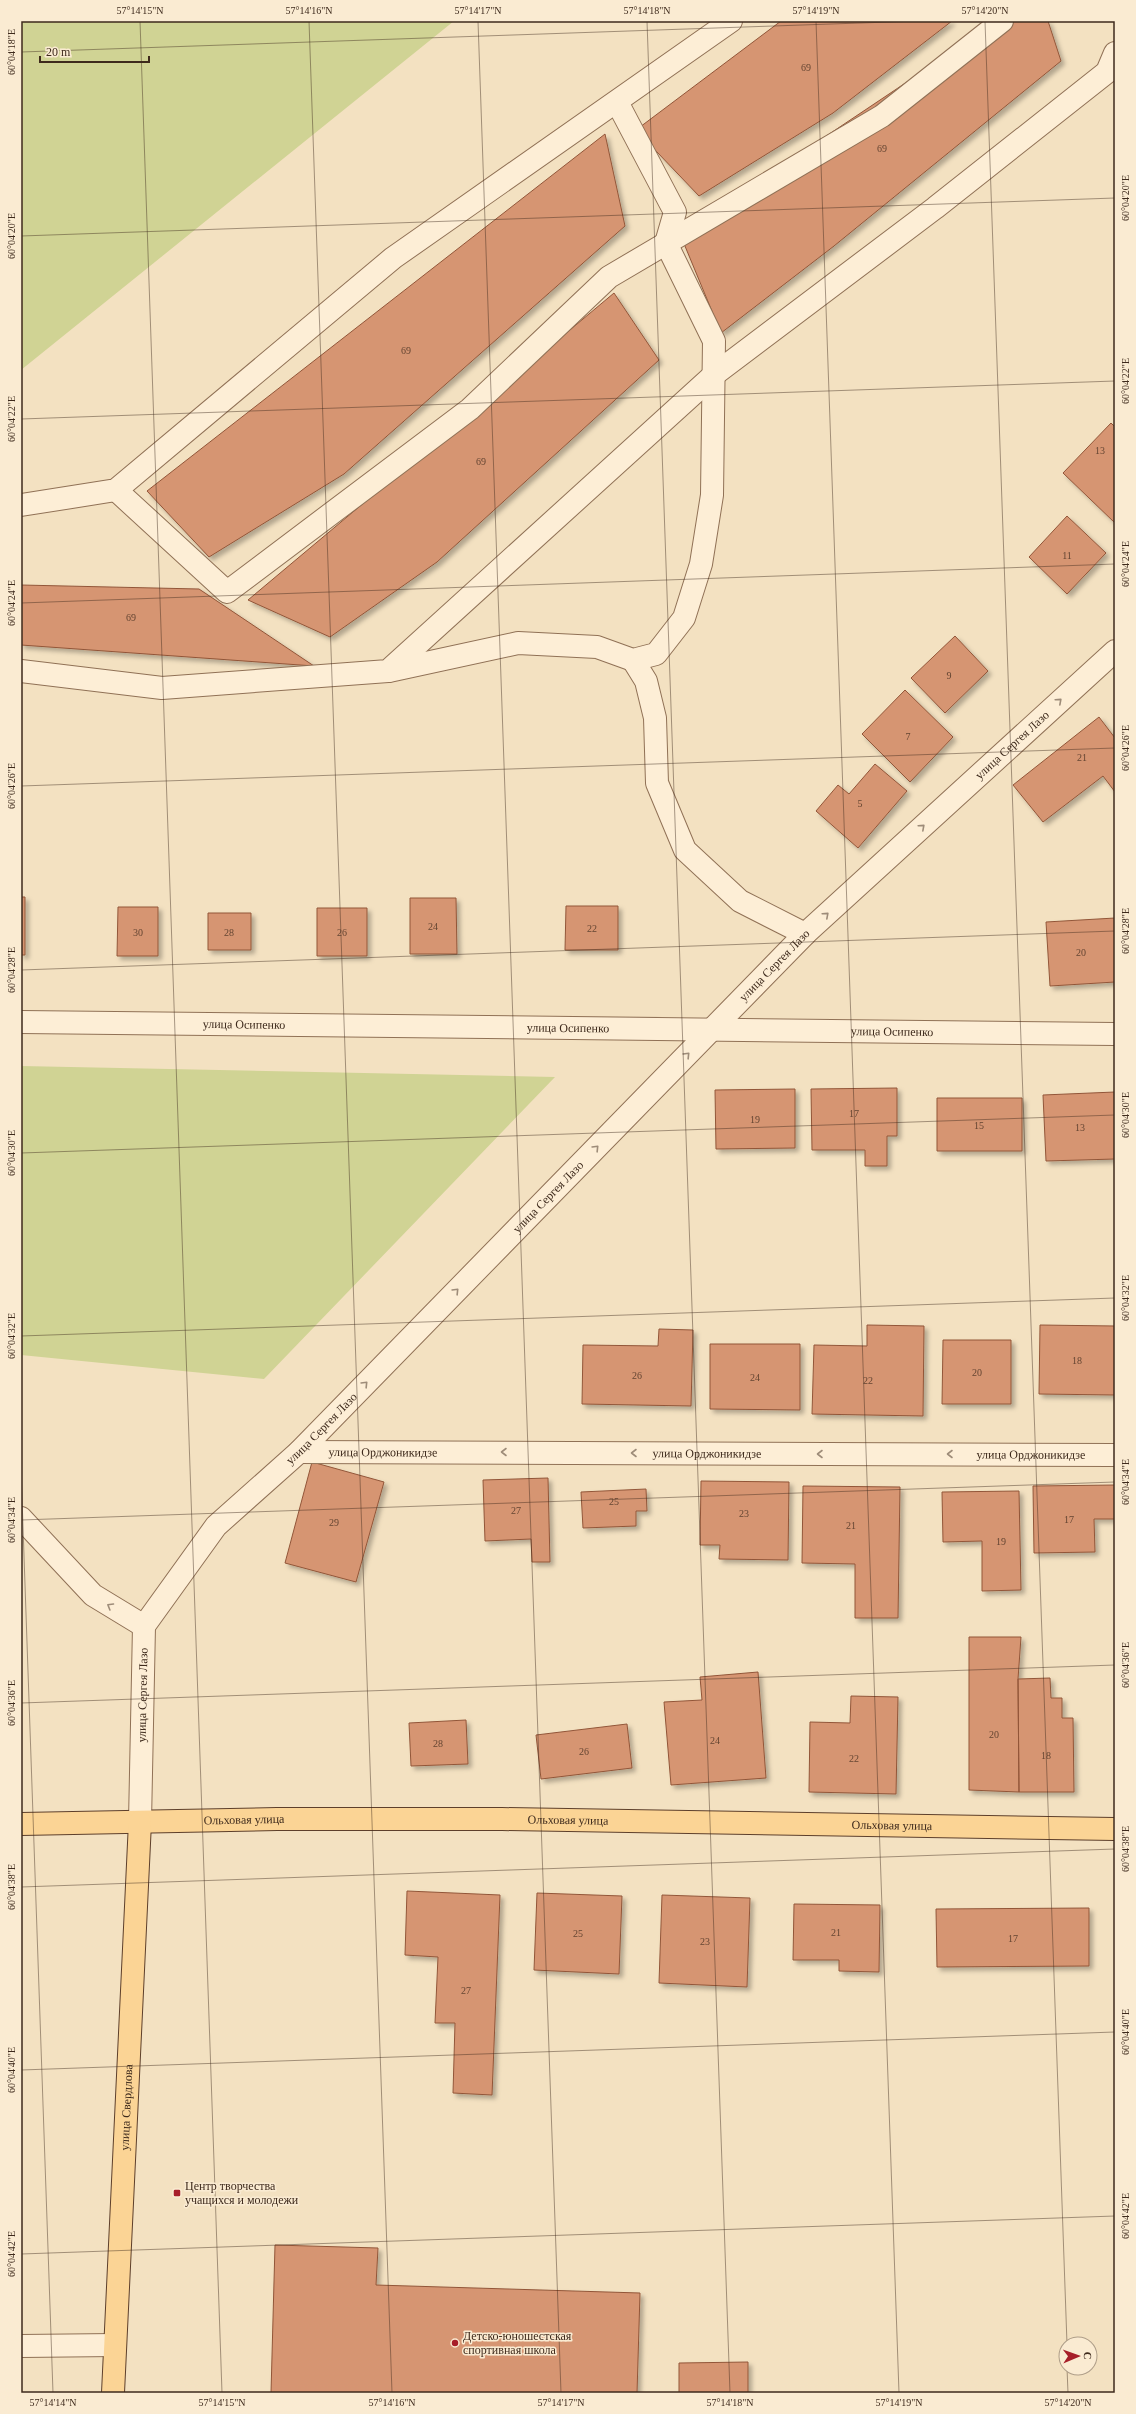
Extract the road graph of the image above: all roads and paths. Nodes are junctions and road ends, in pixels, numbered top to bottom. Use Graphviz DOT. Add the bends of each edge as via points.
graph roads {
  1 [pos="731,21"];
  2 [pos="1002,21"];
  3 [pos="1115,54"];
  4 [pos="617,102"];
  5 [pos="666,242"];
  6 [pos="715,374"];
  7 [pos="116,490"];
  8 [pos="21,505"];
  9 [pos="1115,650"];
  10 [pos="633,660"];
  11 [pos="21,671"];
  12 [pos="388,671"];
  13 [pos="805,934"];
  14 [pos="21,1022"];
  15 [pos="710,1032"];
  16 [pos="1115,1034"];
  17 [pos="299,1452"];
  18 [pos="1115,1455"];
  19 [pos="21,1518"];
  20 [pos="144,1626"];
  21 [pos="140,1822"];
  22 [pos="21,1824"];
  23 [pos="1115,1829"];
  24 [pos="115,2345"];
  25 [pos="21,2346"];
  26 [pos="113,2393"];
  1 -- 4 [label="street"];
  2 -- 5 [label="street" via="882,116"];
  3 -- 6 [label="street" via="1107,72 935,208"];
  4 -- 5 [label="street" via="676,212"];
  4 -- 7 [label="street" via="393,258"];
  5 -- 6 [label="street" via="714,341"];
  5 -- 7 [label="street" via="609,277 470,409 227,592"];
  6 -- 10 [label="street" via="712,495 701,564 684,618 656,654"];
  6 -- 12 [label="street"];
  7 -- 8 [label="street"];
  13 -- 9 [label="street, улица Сергея Лазо, one-way"];
  10 -- 12 [label="street" via="598,647 518,643"];
  10 -- 13 [label="street" via="646,681 655,718 657,783 685,850 740,901"];
  11 -- 12 [label="street" via="162,688"];
  13 -- 15 [label="street, улица Сергея Лазо"];
  14 -- 15 [label="street, улица Осипенко"];
  15 -- 16 [label="street, улица Осипенко"];
  17 -- 15 [label="street, улица Сергея Лазо, one-way"];
  18 -- 17 [label="street, улица Орджоникидзе, one-way"];
  17 -- 20 [label="street, улица Сергея Лазо" via="216,1526"];
  20 -- 19 [label="street, one-way" via="93,1595"];
  20 -- 21 [label="street, улица Сергея Лазо"];
  21 -- 22 [label="main road, Ольховая улица"];
  21 -- 23 [label="main road, Ольховая улица" via="502,1819"];
  21 -- 24 [label="main road, улица Свердлова"];
  24 -- 25 [label="street"];
  24 -- 26 [label="main road, улица Свердлова"];
}
